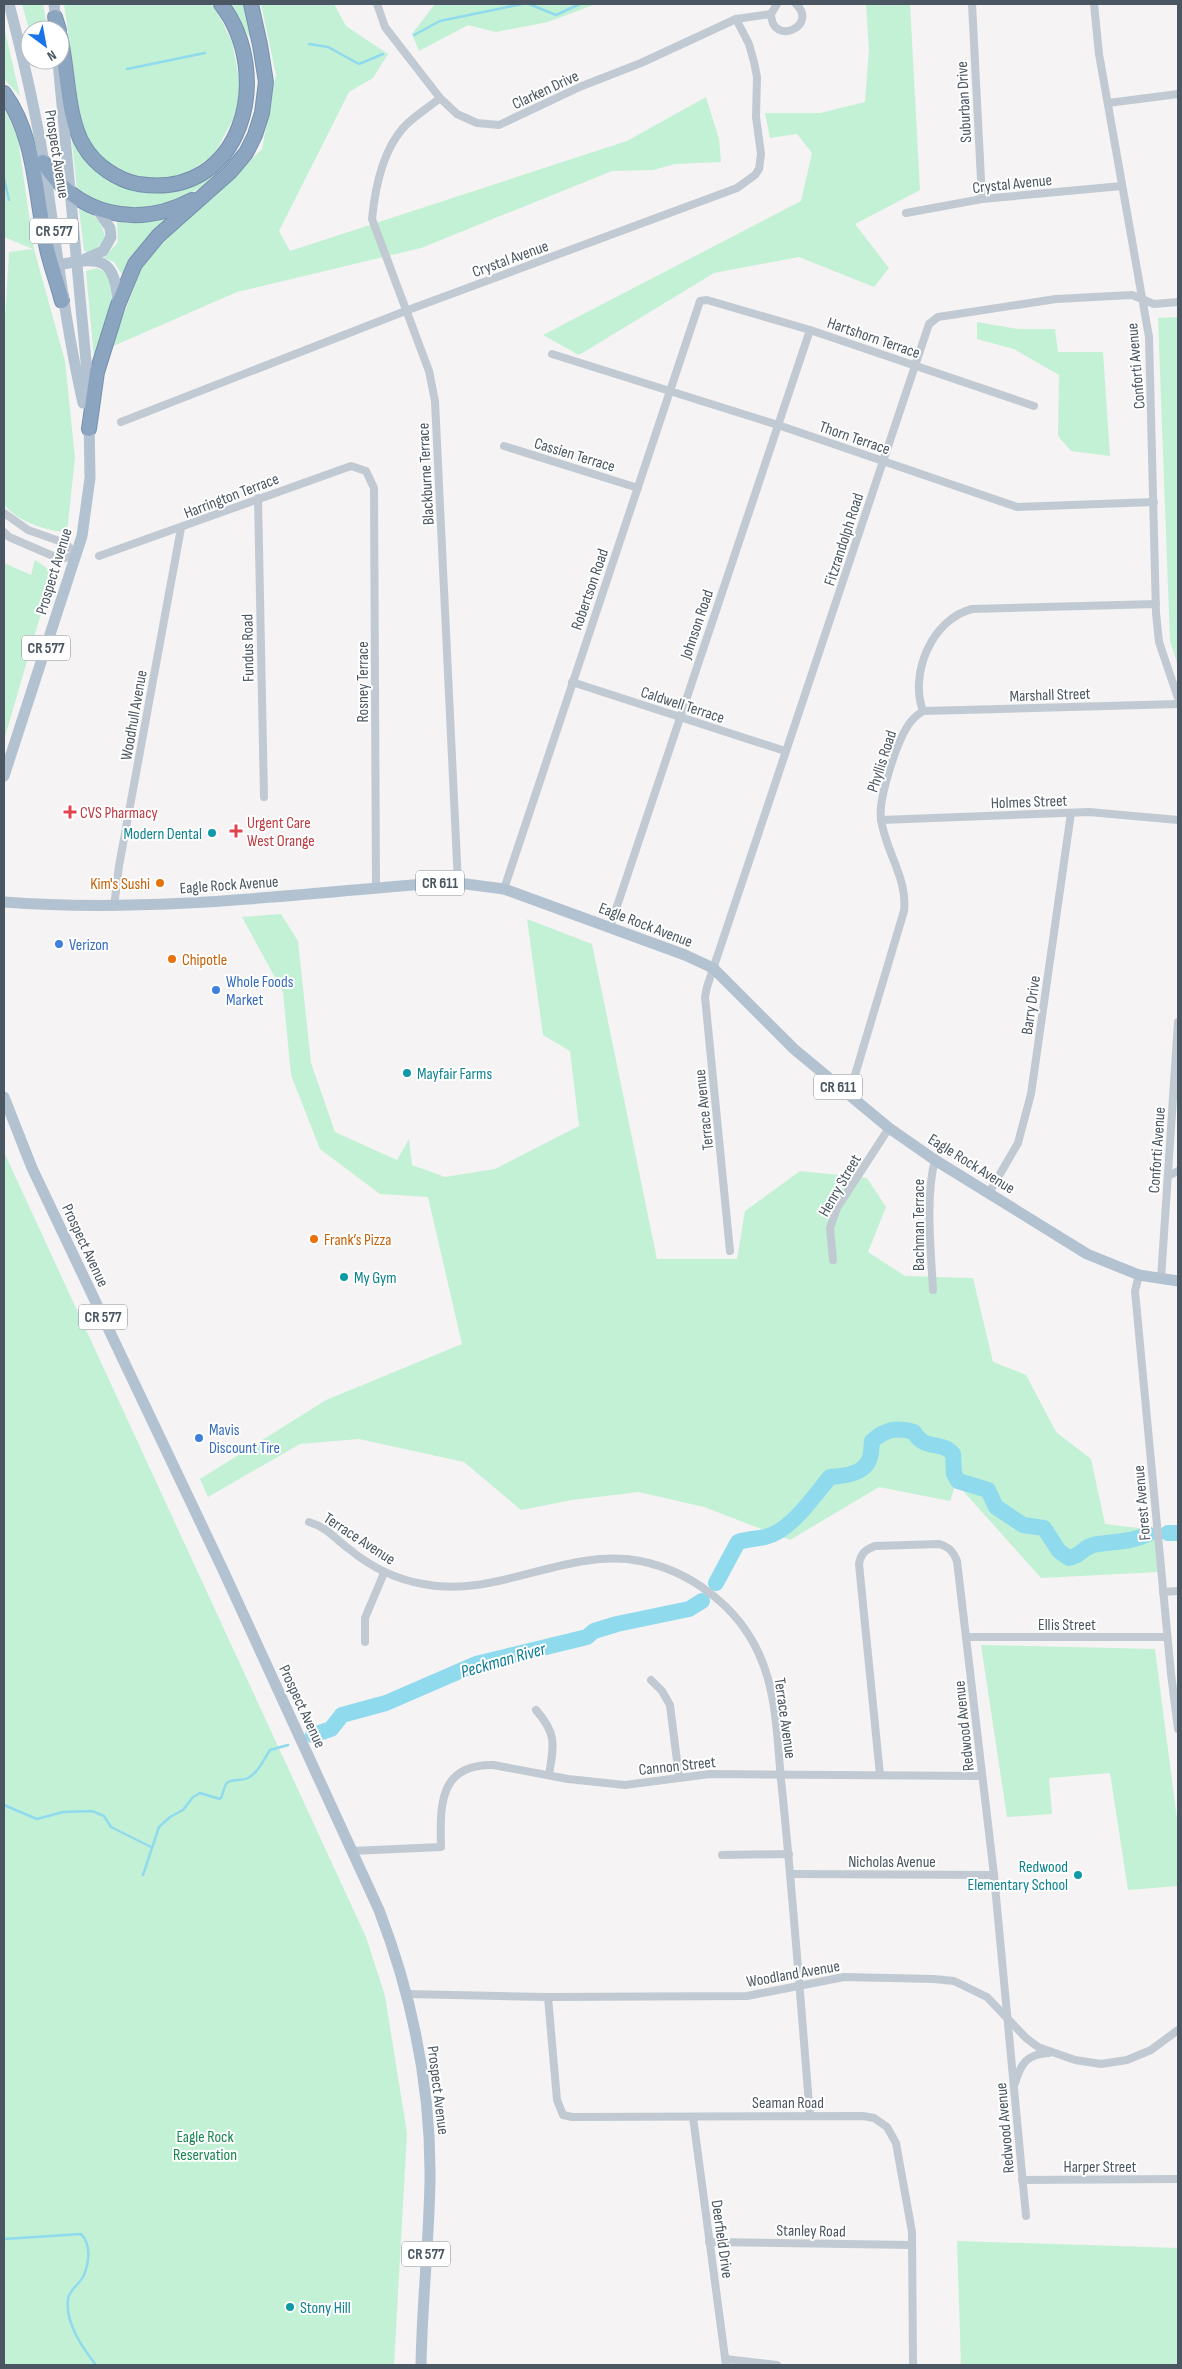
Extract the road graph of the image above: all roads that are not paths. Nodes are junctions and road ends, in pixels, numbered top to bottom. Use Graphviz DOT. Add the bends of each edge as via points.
graph roads {
  1 [pos="9,4"];
  2 [pos="221,4"];
  3 [pos="251,4"];
  4 [pos="377,4"];
  5 [pos="777,4"];
  6 [pos="796,4"];
  7 [pos="972,4"];
  8 [pos="1094,4"];
  9 [pos="771,14"];
  10 [pos="736,19"];
  11 [pos="59,70"];
  12 [pos="67,70"];
  13 [pos="4,93"];
  14 [pos="1178,94"];
  15 [pos="440,98"];
  16 [pos="1108,103"];
  17 [pos="44,162"];
  18 [pos="1122,186"];
  19 [pos="212,190"];
  20 [pos="71,194"];
  21 [pos="982,199"];
  22 [pos="97,209"];
  23 [pos="906,213"];
  24 [pos="76,261"];
  25 [pos="59,265"];
  26 [pos="1141,298"];
  27 [pos="703,299"];
  28 [pos="62,300"];
  29 [pos="1178,302"];
  30 [pos="118,305"];
  31 [pos="408,310"];
  32 [pos="810,330"];
  33 [pos="552,354"];
  34 [pos="915,366"];
  35 [pos="670,391"];
  36 [pos="1034,406"];
  37 [pos="121,422"];
  38 [pos="778,425"];
  39 [pos="89,429"];
  40 [pos="504,446"];
  41 [pos="883,461"];
  42 [pos="369,476"];
  43 [pos="638,488"];
  44 [pos="258,498"];
  45 [pos="1154,502"];
  46 [pos="4,513"];
  47 [pos="181,528"];
  48 [pos="4,532"];
  49 [pos="77,555"];
  50 [pos="99,556"];
  51 [pos="1156,604"];
  52 [pos="572,682"];
  53 [pos="1178,698"];
  54 [pos="1178,704"];
  55 [pos="924,711"];
  56 [pos="679,717"];
  57 [pos="785,751"];
  58 [pos="4,776"];
  59 [pos="264,797"];
  60 [pos="1071,813"];
  61 [pos="881,820"];
  62 [pos="1178,820"];
  63 [pos="458,884"];
  64 [pos="376,888"];
  65 [pos="504,889"];
  66 [pos="4,902"];
  67 [pos="114,907"];
  68 [pos="610,927"];
  69 [pos="713,968"];
  70 [pos="1178,1022"];
  71 [pos="848,1095"];
  72 [pos="4,1097"];
  73 [pos="889,1128"];
  74 [pos="935,1160"];
  75 [pos="1178,1171"];
  76 [pos="1168,1176"];
  77 [pos="989,1193"];
  78 [pos="730,1251"];
  79 [pos="833,1260"];
  80 [pos="1139,1275"];
  81 [pos="1162,1279"];
  82 [pos="1178,1281"];
  83 [pos="933,1290"];
  84 [pos="309,1522"];
  85 [pos="384,1573"];
  86 [pos="1178,1591"];
  87 [pos="1163,1592"];
  88 [pos="1167,1637"];
  89 [pos="967,1638"];
  90 [pos="365,1642"];
  91 [pos="1174,1674"];
  92 [pos="651,1680"];
  93 [pos="536,1710"];
  94 [pos="1178,1729"];
  95 [pos="780,1774"];
  96 [pos="548,1775"];
  97 [pos="880,1775"];
  98 [pos="982,1776"];
  99 [pos="679,1777"];
  100 [pos="352,1851"];
  101 [pos="789,1854"];
  102 [pos="722,1856"];
  103 [pos="790,1874"];
  104 [pos="994,1875"];
  105 [pos="799,1985"];
  106 [pos="407,1994"];
  107 [pos="548,1997"];
  108 [pos="1006,2016"];
  109 [pos="1178,2030"];
  110 [pos="1051,2053"];
  111 [pos="1014,2087"];
  112 [pos="810,2116"];
  113 [pos="693,2117"];
  114 [pos="1178,2179"];
  115 [pos="1022,2180"];
  116 [pos="1026,2216"];
  117 [pos="710,2242"];
  118 [pos="912,2245"];
  119 [pos="725,2362"];
  120 [pos="421,2365"];
  121 [pos="777,2365"];
  122 [pos="913,2365"];
  1 -- 17 [label="main road, Prospect Avenue / CR 577"];
  2 -- 12 [label="highway" via="237,30 246,54 248,98 235,138 226,154 200,174 176,184 146,185 117,177 98,164 84,147 72,116"];
  3 -- 19 [label="highway" via="266,82 262,113 246,153"];
  4 -- 15 [label="street, Clarken Drive" via="385,27"];
  5 -- 9 [label="street"];
  6 -- 9 [label="street" via="802,19 792,30 783,31 775,27"];
  7 -- 21 [label="street, Suburban Drive"];
  8 -- 16 [label="street, Conforti Avenue"];
  9 -- 10 [label="street, Clarken Drive"];
  10 -- 15 [label="street, Clarken Drive" via="499,126 477,123 457,114"];
  10 -- 31 [label="street, Crystal Avenue" via="749,44 757,77 756,117 761,162 756,175 737,188"];
  11 -- 20 [label="main road, Prospect Avenue / CR 577"];
  13 -- 28 [label="highway" via="17,114 28,148 48,253"];
  14 -- 16 [label="street"];
  15 -- 31 [label="street, Blackburne Terrace" via="405,126 391,144 374,195 374,226"];
  16 -- 18 [label="street, Conforti Avenue"];
  17 -- 20 [label="highway" via="58,183"];
  17 -- 25 [label="main road, Prospect Avenue / CR 577"];
  18 -- 21 [label="street, Crystal Avenue"];
  18 -- 26 [label="street, Conforti Avenue"];
  19 -- 22 [label="highway" via="162,214 114,214"];
  19 -- 30 [label="highway" via="143,251"];
  20 -- 22 [label="highway"];
  20 -- 24 [label="main road, Prospect Avenue / CR 577"];
  21 -- 23 [label="street, Crystal Avenue"];
  22 -- 24 [label="main road" via="110,228 109,244 95,255"];
  24 -- 25 [label="main road"];
  24 -- 30 [label="main road" via="98,261 106,265 115,278"];
  24 -- 39 [label="main road, Prospect Avenue / CR 577"];
  25 -- 28 [label="main road, Prospect Avenue / CR 577"];
  26 -- 29 [label="street, Fitzrandolph Road" via="1154,304"];
  26 -- 34 [label="street, Fitzrandolph Road" via="1056,299 938,317 929,324"];
  26 -- 45 [label="street, Conforti Avenue" via="1152,368"];
  27 -- 32 [label="street, Hartshorn Terrace"];
  27 -- 35 [label="street, Robertson Road"];
  28 -- 39 [label="main road, Prospect Avenue / CR 577"];
  30 -- 39 [label="highway" via="97,372"];
  31 -- 37 [label="street, Crystal Avenue"];
  31 -- 63 [label="street, Blackburne Terrace" via="429,371 435,401"];
  32 -- 34 [label="street, Hartshorn Terrace"];
  32 -- 38 [label="street, Johnson Road"];
  33 -- 35 [label="street, Thorn Terrace"];
  34 -- 36 [label="street, Hartshorn Terrace"];
  34 -- 41 [label="street, Fitzrandolph Road"];
  35 -- 38 [label="street, Thorn Terrace"];
  35 -- 43 [label="street, Robertson Road"];
  38 -- 41 [label="street, Thorn Terrace"];
  38 -- 56 [label="street, Johnson Road"];
  39 -- 49 [label="main road, Prospect Avenue / CR 577" via="90,478"];
  40 -- 43 [label="street, Cassien Terrace"];
  41 -- 45 [label="street, Thorn Terrace" via="1017,507"];
  41 -- 57 [label="street, Fitzrandolph Road"];
  42 -- 44 [label="street, Harrington Terrace" via="366,471 351,466"];
  42 -- 64 [label="street, Rosney Terrace" via="374,488"];
  43 -- 52 [label="street, Robertson Road"];
  44 -- 47 [label="street, Harrington Terrace"];
  44 -- 59 [label="street, Fundus Road"];
  45 -- 51 [label="street, Conforti Avenue"];
  46 -- 49 [label="street" via="28,530 65,543"];
  47 -- 50 [label="street, Harrington Terrace"];
  47 -- 67 [label="street, Woodhull Avenue"];
  48 -- 49 [label="street" via="60,559"];
  49 -- 58 [label="main road, Prospect Avenue / CR 577"];
  51 -- 53 [label="street, Conforti Avenue" via="1159,642"];
  51 -- 55 [label="street" via="972,608 961,612 938,633 923,663 918,688"];
  52 -- 56 [label="street, Caldwell Terrace"];
  52 -- 65 [label="street, Robertson Road"];
  54 -- 55 [label="street, Marshall Street"];
  55 -- 61 [label="street, Phyllis Road" via="907,726 899,745 887,779"];
  56 -- 57 [label="street, Caldwell Terrace"];
  56 -- 68 [label="street, Johnson Road"];
  57 -- 69 [label="street, Fitzrandolph Road"];
  60 -- 61 [label="street, Holmes Street"];
  60 -- 62 [label="street, Holmes Street"];
  60 -- 77 [label="street, Barry Drive" via="1031,1094 1018,1143"];
  61 -- 71 [label="street, Phyllis Road" via="906,897"];
  63 -- 64 [label="main road, Eagle Rock Avenue / CR 611"];
  63 -- 65 [label="main road, Eagle Rock Avenue / CR 611"];
  64 -- 67 [label="main road, Eagle Rock Avenue / CR 611" via="205,903"];
  65 -- 68 [label="main road, Eagle Rock Avenue / CR 611"];
  66 -- 67 [label="main road, Eagle Rock Avenue / CR 611"];
  68 -- 69 [label="main road, Eagle Rock Avenue / CR 611"];
  69 -- 71 [label="main road, Eagle Rock Avenue / CR 611" via="794,1049"];
  69 -- 78 [label="street, Terrace Avenue" via="705,997"];
  70 -- 76 [label="street, Conforti Avenue"];
  71 -- 73 [label="main road, Eagle Rock Avenue / CR 611"];
  72 -- 100 [label="main road, Prospect Avenue / CR 577" via="32,1168"];
  73 -- 74 [label="main road, Eagle Rock Avenue / CR 611"];
  73 -- 79 [label="street, Henry Street" via="837,1208 830,1228"];
  74 -- 77 [label="main road, Eagle Rock Avenue / CR 611"];
  74 -- 83 [label="street, Bachman Terrace" via="930,1231"];
  75 -- 76 [label="street"];
  76 -- 81 [label="street, Conforti Avenue"];
  77 -- 80 [label="main road, Eagle Rock Avenue / CR 611" via="1087,1254"];
  80 -- 81 [label="main road, Eagle Rock Avenue / CR 611"];
  80 -- 87 [label="street, Forest Avenue" via="1135,1291"];
  81 -- 82 [label="main road, Eagle Rock Avenue / CR 611"];
  84 -- 85 [label="street, Terrace Avenue" via="325,1527 346,1547"];
  85 -- 90 [label="street" via="365,1618"];
  85 -- 95 [label="street, Terrace Avenue" via="424,1585 468,1586 584,1561 622,1558 657,1565 686,1577 729,1609 760,1655 771,1694"];
  86 -- 87 [label="street"];
  87 -- 88 [label="street, Forest Avenue"];
  88 -- 89 [label="street, Ellis Street"];
  88 -- 91 [label="street, Forest Avenue"];
  89 -- 97 [label="street, Redwood Avenue" via="957,1561 947,1546 875,1546 861,1556"];
  89 -- 98 [label="street, Redwood Avenue"];
  91 -- 94 [label="street, Forest Avenue"];
  92 -- 99 [label="street" via="670,1705"];
  93 -- 96 [label="street" via="553,1734"];
  95 -- 97 [label="street, Cannon Street"];
  95 -- 99 [label="street, Cannon Street"];
  95 -- 101 [label="street, Terrace Avenue"];
  96 -- 99 [label="street, Cannon Street" via="625,1785"];
  96 -- 100 [label="street, Cannon Street" via="493,1765 477,1765 461,1771 442,1797 441,1847"];
  97 -- 98 [label="street, Cannon Street"];
  98 -- 104 [label="street, Redwood Avenue"];
  100 -- 106 [label="main road, Prospect Avenue / CR 577" via="391,1940"];
  101 -- 102 [label="street"];
  101 -- 103 [label="street, Terrace Avenue"];
  103 -- 104 [label="street, Nicholas Avenue"];
  103 -- 105 [label="street, Terrace Avenue"];
  104 -- 108 [label="street, Redwood Avenue"];
  105 -- 107 [label="street, Woodland Avenue" via="747,1996"];
  105 -- 108 [label="street, Woodland Avenue" via="844,1977 954,1981 987,1998"];
  105 -- 112 [label="street, Terrace Avenue"];
  106 -- 107 [label="street, Woodland Avenue"];
  106 -- 120 [label="main road, Prospect Avenue / CR 577" via="422,2074 430,2150"];
  107 -- 113 [label="street, Seaman Road" via="557,2100 564,2115"];
  108 -- 110 [label="street, Woodland Avenue" via="1026,2038"];
  108 -- 111 [label="street, Redwood Avenue"];
  109 -- 110 [label="street, Woodland Avenue" via="1151,2050 1127,2060 1088,2063"];
  110 -- 111 [label="street" via="1038,2053 1026,2058"];
  111 -- 115 [label="street, Redwood Avenue"];
  112 -- 113 [label="street, Seaman Road"];
  112 -- 118 [label="street, Seaman Road" via="863,2116 874,2118 887,2127 896,2143"];
  113 -- 117 [label="street, Deerfield Drive"];
  114 -- 115 [label="street, Harper Street"];
  115 -- 116 [label="street, Redwood Avenue"];
  117 -- 118 [label="street, Stanley Road"];
  117 -- 119 [label="street, Deerfield Drive"];
  118 -- 122 [label="street, Seaman Road"];
  119 -- 121 [label="street"];
}
